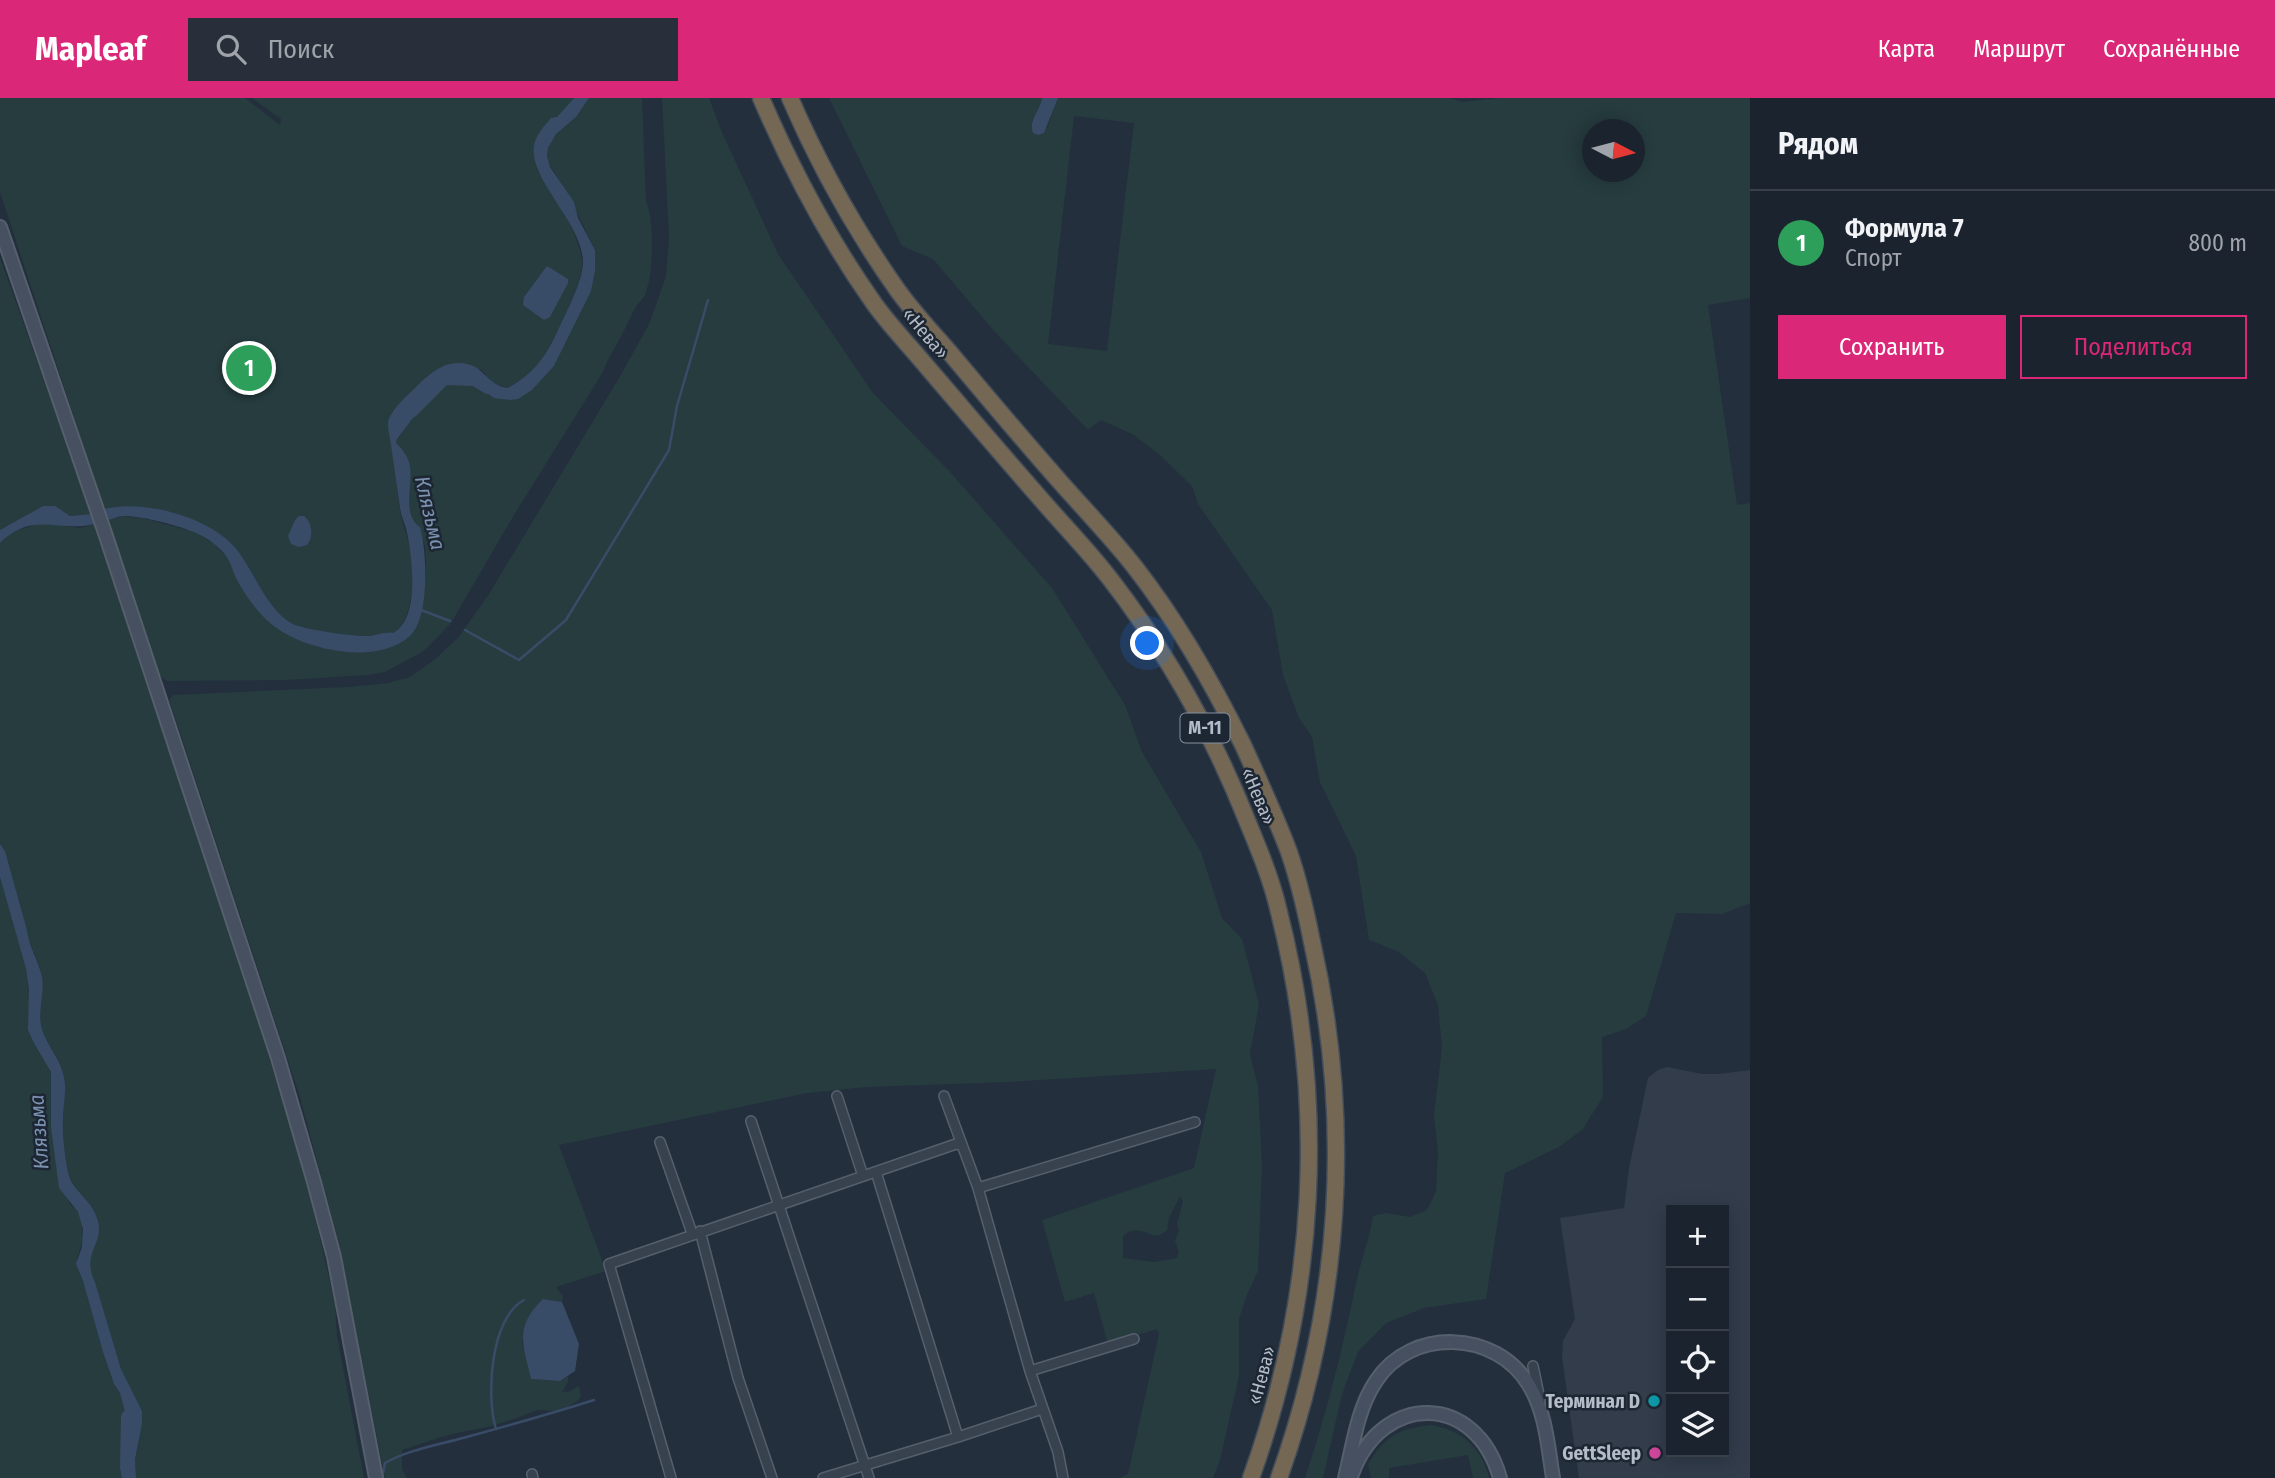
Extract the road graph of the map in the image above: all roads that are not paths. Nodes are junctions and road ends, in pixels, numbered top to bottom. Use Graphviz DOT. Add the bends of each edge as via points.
graph roads {
  1 [pos="761,98"];
  2 [pos="790,98"];
  3 [pos="0,227"];
  4 [pos="836,1096"];
  5 [pos="944,1096"];
  6 [pos="751,1121"];
  7 [pos="1195,1122"];
  8 [pos="660,1142"];
  9 [pos="961,1145"];
  10 [pos="876,1172"];
  11 [pos="863,1176"];
  12 [pos="978,1188"];
  13 [pos="780,1204"];
  14 [pos="696,1232"];
  15 [pos="1134,1339"];
  16 [pos="1534,1366"];
  17 [pos="1030,1371"];
  18 [pos="1042,1409"];
  19 [pos="1543,1419"];
  20 [pos="958,1437"];
  21 [pos="865,1465"];
  22 [pos="376,1478"];
  23 [pos="671,1478"];
  24 [pos="772,1478"];
  25 [pos="822,1478"];
  26 [pos="869,1478"];
  27 [pos="1063,1478"];
  28 [pos="1251,1478"];
  29 [pos="1279,1478"];
  30 [pos="1345,1478"];
  31 [pos="1351,1478"];
  32 [pos="1500,1478"];
  33 [pos="1553,1478"];
  1 -- 28 [label="highway, «Нева» / М-11" via="829,236 875,305 1110,578 1157,645 1203,723 1262,859 1279,910 1303,1041 1310,1194 1291,1342"];
  2 -- 29 [label="highway, «Нева» / М-11" via="853,223 898,291 1133,565 1180,631 1222,701 1289,853 1321,981 1330,1040 1337,1193 1317,1346"];
  3 -- 22 [label="street" via="278,1058 334,1257"];
  4 -- 11 [label="street"];
  5 -- 9 [label="street"];
  6 -- 13 [label="street"];
  7 -- 12 [label="street"];
  8 -- 14 [label="street"];
  9 -- 10 [label="street"];
  9 -- 12 [label="street"];
  10 -- 11 [label="street"];
  10 -- 20 [label="street"];
  11 -- 13 [label="street"];
  12 -- 17 [label="street"];
  13 -- 14 [label="street"];
  13 -- 21 [label="street"];
  14 -- 23 [label="street" via="609,1264"];
  14 -- 24 [label="street"];
  15 -- 17 [label="street"];
  16 -- 19 [label="street"];
  17 -- 18 [label="street"];
  18 -- 20 [label="street"];
  18 -- 27 [label="street"];
  19 -- 30 [label="street" via="1528,1383 1511,1364 1481,1346 1434,1343 1397,1359 1380,1375 1364,1405"];
  19 -- 33 [label="street"];
  20 -- 21 [label="street"];
  21 -- 25 [label="street"];
  21 -- 26 [label="street"];
  31 -- 32 [label="street" via="1375,1435 1402,1418 1424,1413 1457,1420 1475,1432 1488,1448"];
}
